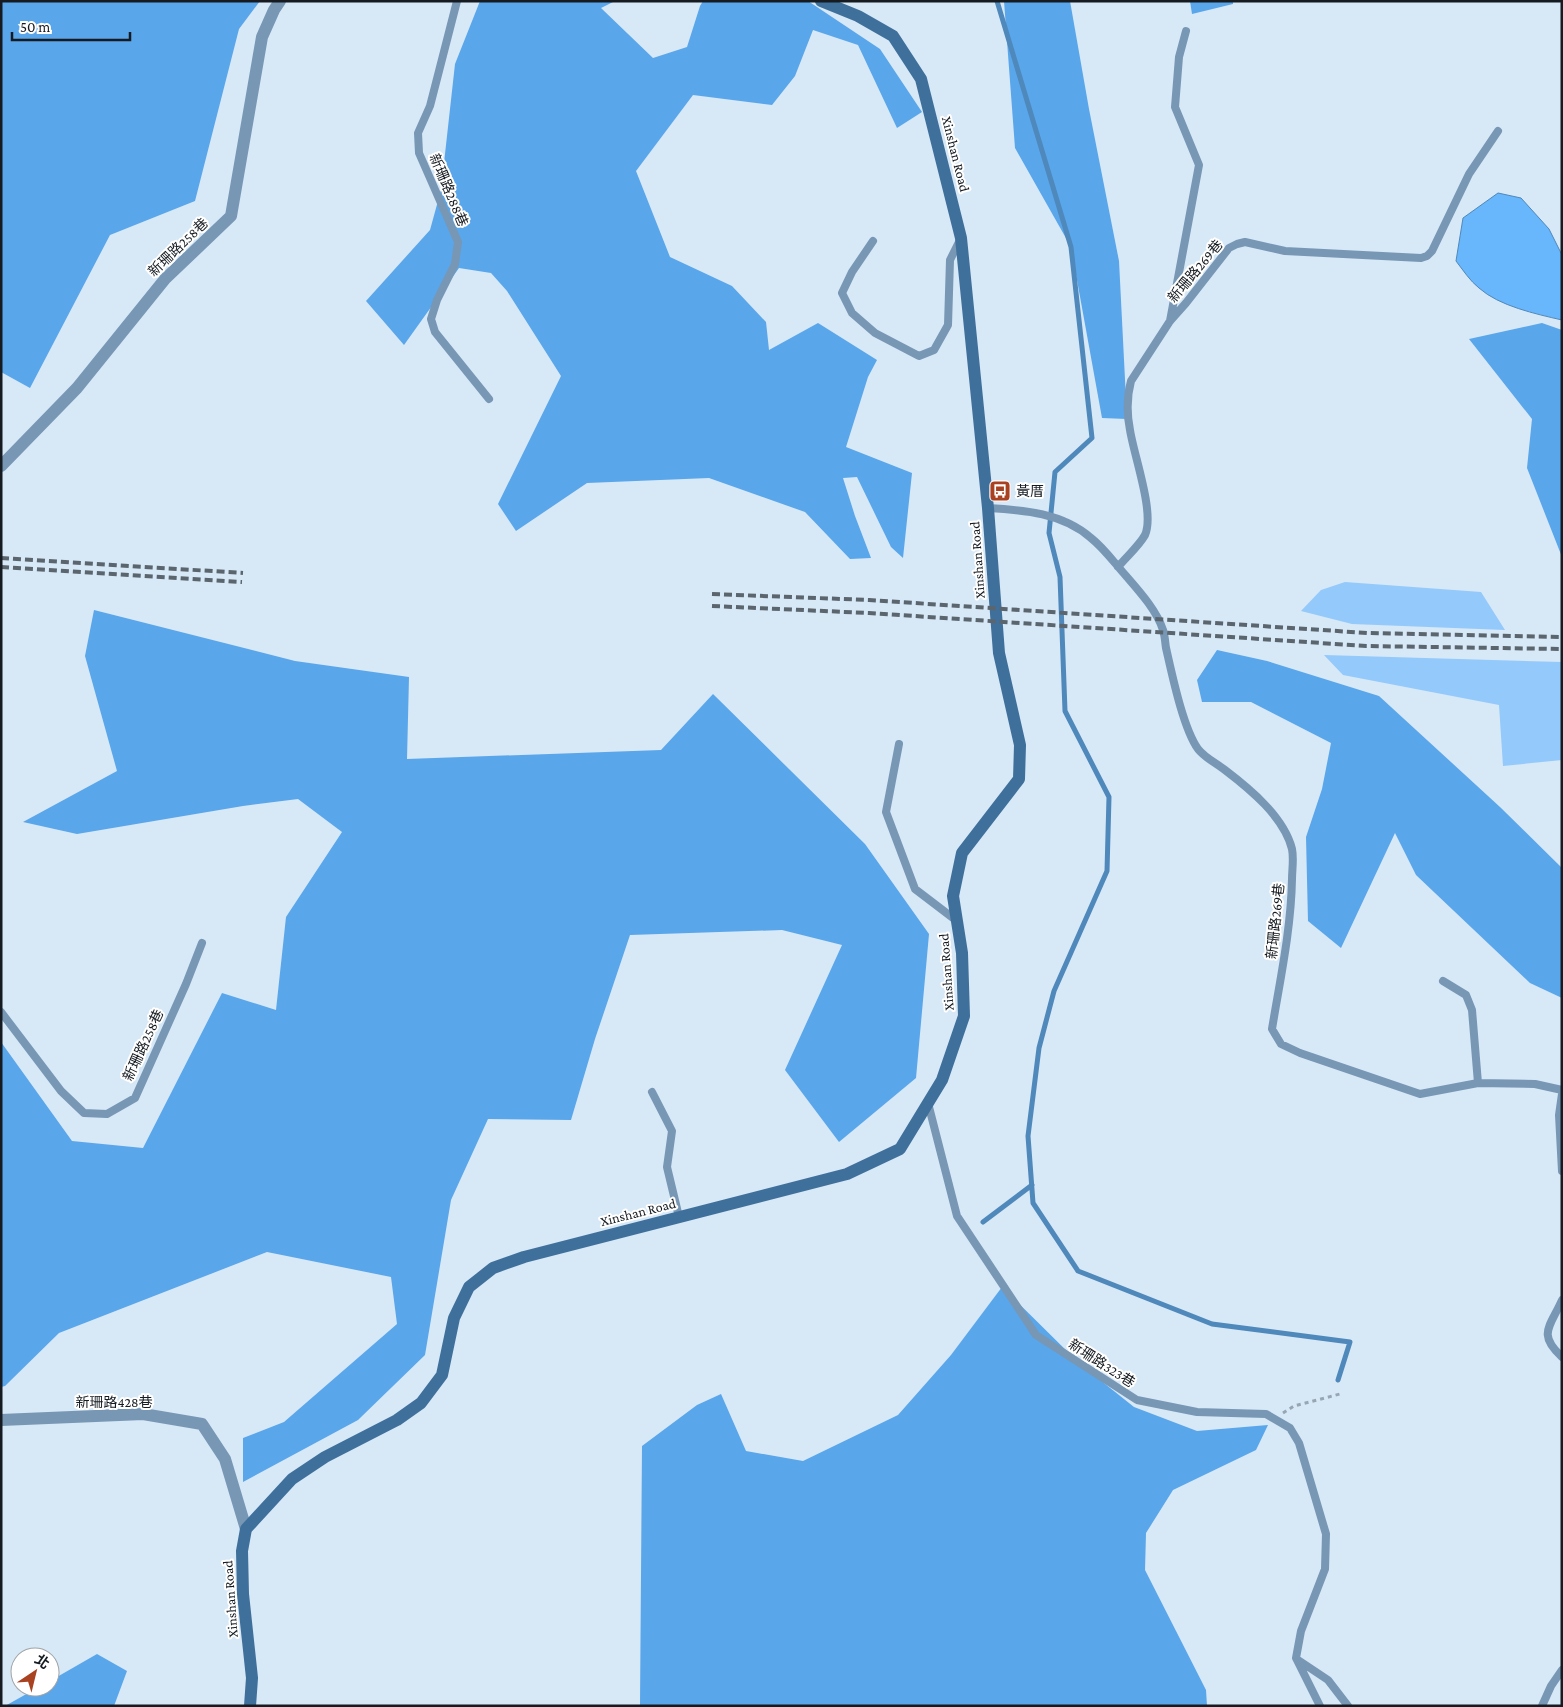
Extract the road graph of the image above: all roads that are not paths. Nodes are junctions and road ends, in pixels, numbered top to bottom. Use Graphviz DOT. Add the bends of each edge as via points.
graph roads {
  1 [pos="280,1"];
  2 [pos="457,1"];
  3 [pos="821,1"];
  4 [pos="1186,31"];
  5 [pos="1498,131"];
  6 [pos="961,238"];
  7 [pos="873,241"];
  8 [pos="1170,320"];
  9 [pos="489,399"];
  10 [pos="1,466"];
  11 [pos="988,508"];
  12 [pos="1118,567"];
  13 [pos="899,744"];
  14 [pos="957,921"];
  15 [pos="202,943"];
  16 [pos="1444,981"];
  17 [pos="1,1012"];
  18 [pos="1478,1083"];
  19 [pos="1562,1090"];
  20 [pos="652,1092"];
  21 [pos="1562,1094"];
  22 [pos="928,1103"];
  23 [pos="1562,1171"];
  24 [pos="679,1217"];
  25 [pos="1562,1300"];
  26 [pos="1562,1357"];
  27 [pos="1,1420"];
  28 [pos="246,1529"];
  29 [pos="1296,1658"];
  30 [pos="1562,1670"];
  31 [pos="250,1706"];
  32 [pos="1320,1706"];
  33 [pos="1348,1706"];
  34 [pos="1542,1706"];
  1 -- 10 [label="street, 新珊路258巷" via="262,37 231,216 165,279 77,388"];
  2 -- 9 [label="lane, 新珊路288巷" via="430,106 418,133 420,153 458,242 455,264 431,319 435,332"];
  3 -- 6 [label="street, Xinshan Road" via="858,16 893,36 921,79"];
  4 -- 8 [label="lane" via="1179,57 1175,108 1199,165"];
  5 -- 8 [label="lane, 新珊路269巷" via="1469,174 1427,256 1285,251 1244,242 1229,248"];
  6 -- 7 [label="lane" via="950,260 948,325 934,350 919,356 875,333 852,313 842,293"];
  6 -- 11 [label="street, Xinshan Road"];
  8 -- 12 [label="lane, 新珊路269巷" via="1138,368 1128,391 1129,428 1148,522 1144,536"];
  11 -- 12 [label="lane, 新珊路269巷" via="1042,514 1075,526"];
  11 -- 14 [label="street, Xinshan Road" via="1000,653 1020,745 1019,779 962,853 953,896"];
  12 -- 18 [label="lane, 新珊路269巷" via="1157,616 1183,715 1198,749 1264,802 1290,842 1292,902 1272,1029 1281,1044 1420,1094"];
  13 -- 14 [label="lane" via="886,812 915,889"];
  14 -- 22 [label="street, Xinshan Road" via="962,953 964,1016 942,1080"];
  15 -- 17 [label="lane, 新珊路258巷" via="135,1098 107,1114 84,1113 61,1091"];
  16 -- 18 [label="lane" via="1466,995 1472,1010"];
  18 -- 19 [label="lane, 新珊路269巷" via="1535,1084"];
  20 -- 24 [label="lane" via="672,1131 667,1167"];
  21 -- 23 [label="lane" via="1559,1116"];
  22 -- 24 [label="street, Xinshan Road" via="900,1149 847,1174"];
  22 -- 29 [label="lane, 新珊路323巷" via="957,1216 1036,1335 1137,1400 1196,1412 1266,1414 1290,1428 1299,1443 1326,1534 1325,1569 1301,1631"];
  24 -- 28 [label="street, Xinshan Road" via="493,1268 469,1287 454,1318 442,1375 421,1403 292,1479"];
  25 -- 26 [label="lane" via="1547,1334 1551,1348"];
  27 -- 28 [label="street, 新珊路428巷" via="143,1414 202,1424 225,1459"];
  28 -- 31 [label="street, Xinshan Road" via="242,1551 252,1678"];
  29 -- 32 [label="lane"];
  29 -- 33 [label="lane" via="1328,1680"];
  30 -- 34 [label="lane" via="1550,1686"];
}
